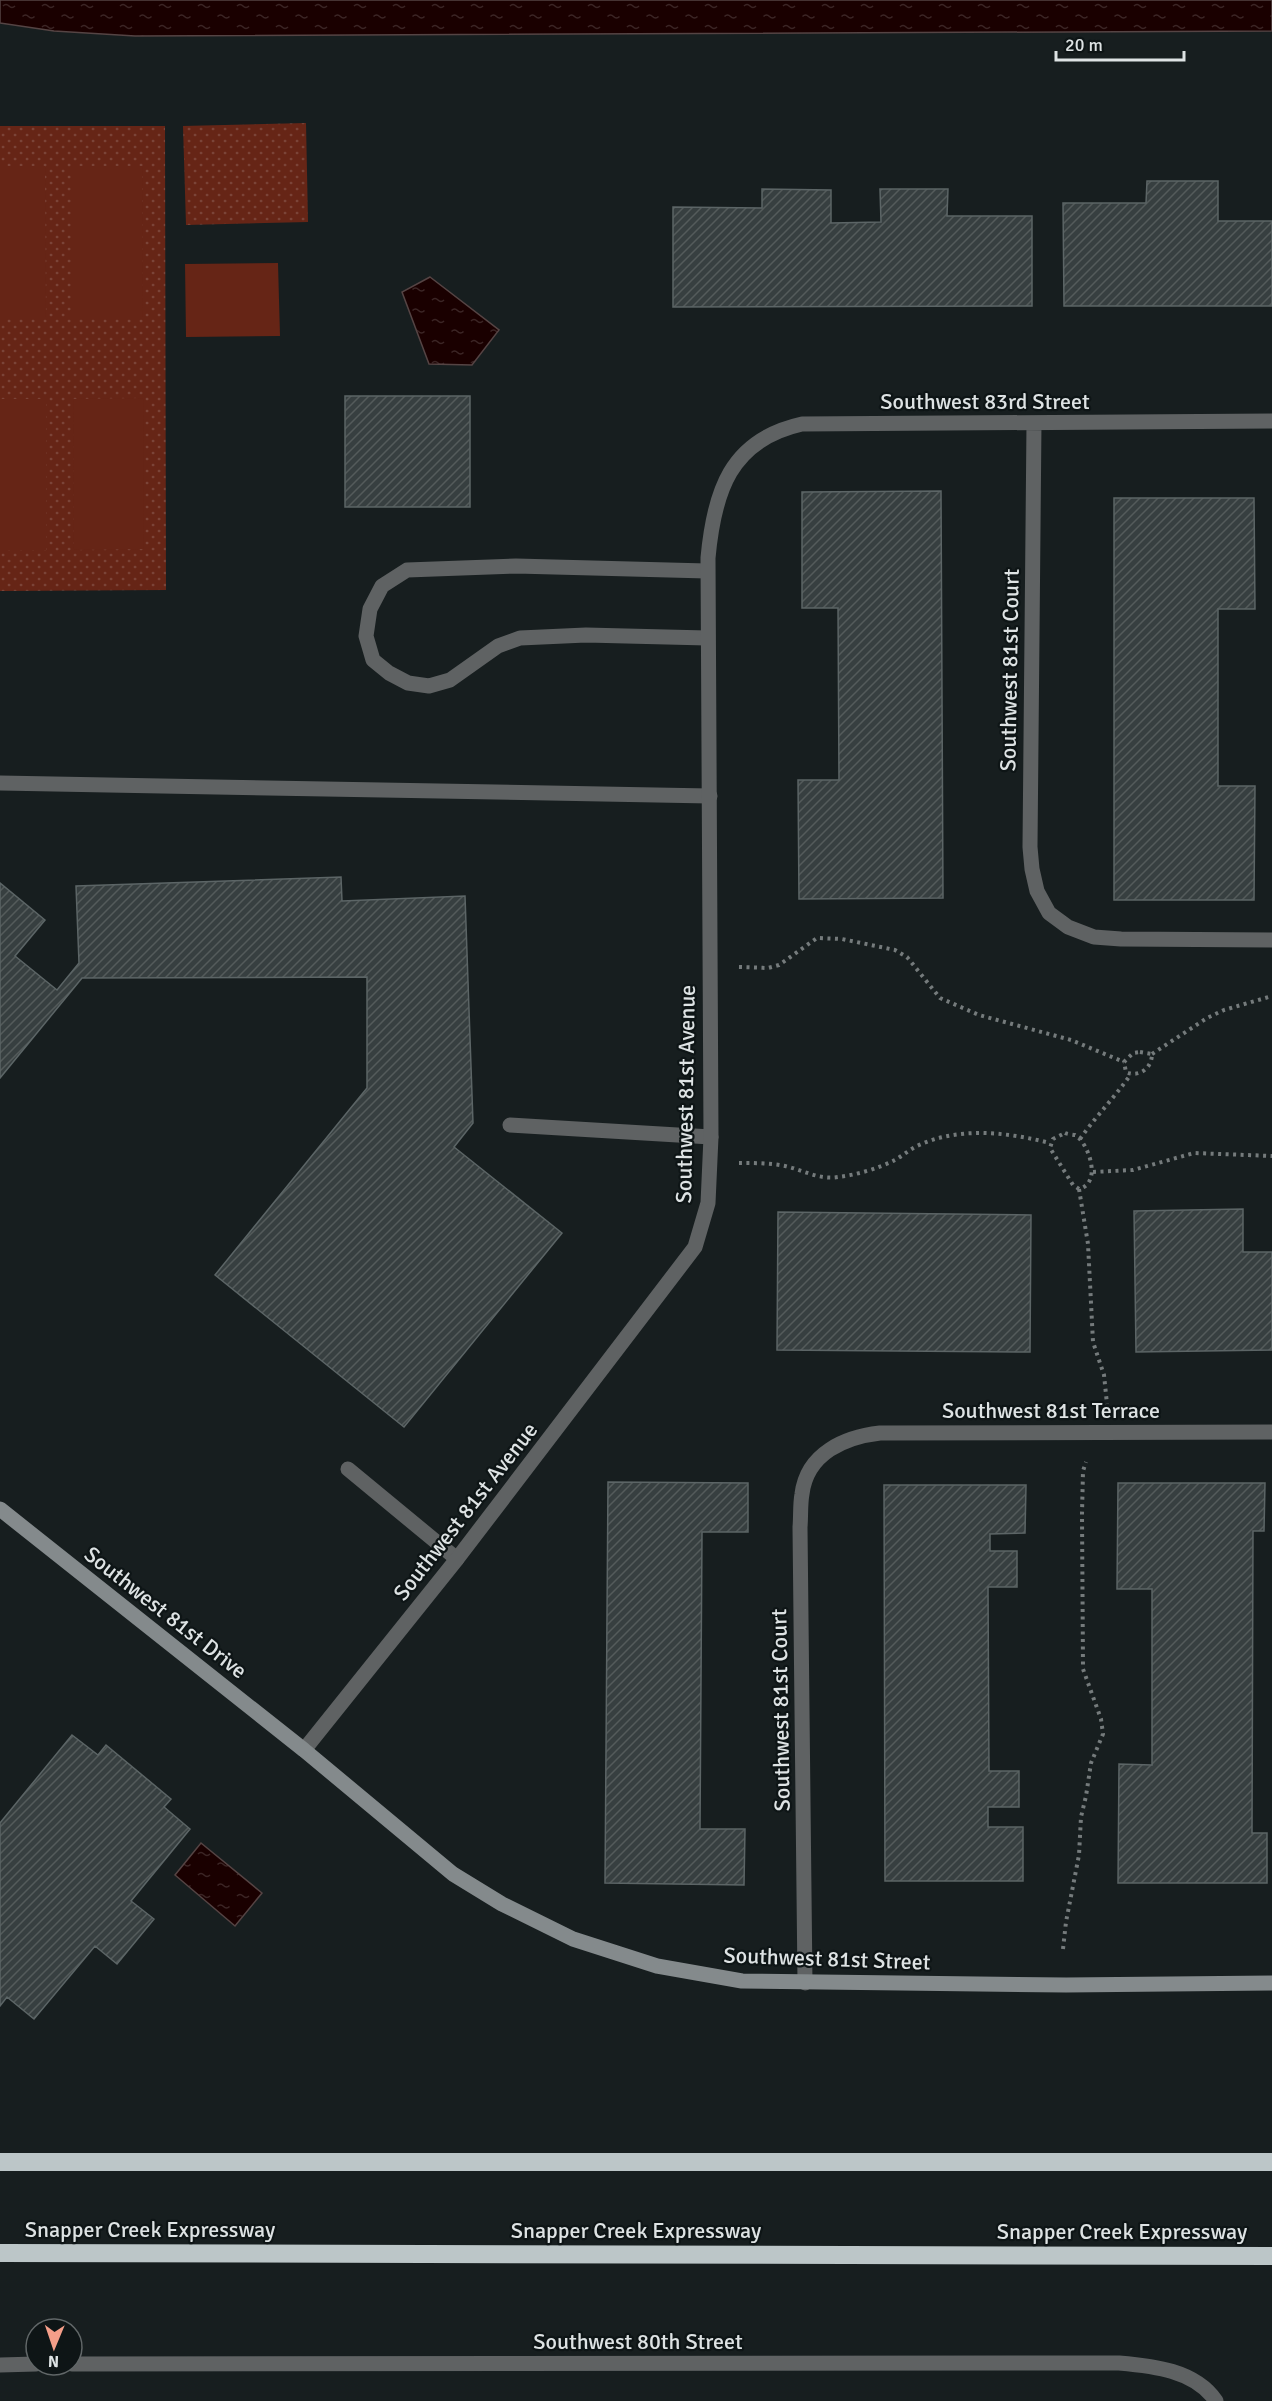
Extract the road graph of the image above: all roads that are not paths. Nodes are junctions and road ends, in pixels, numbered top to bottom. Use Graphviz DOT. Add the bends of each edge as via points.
graph roads {
  1 [pos="1272,421"];
  2 [pos="1034,423"];
  3 [pos="724,486"];
  4 [pos="707,570"];
  5 [pos="707,638"];
  6 [pos="0,783"];
  7 [pos="710,796"];
  8 [pos="1272,940"];
  9 [pos="510,1125"];
  10 [pos="711,1137"];
  11 [pos="1272,1432"];
  12 [pos="832,1446"];
  13 [pos="348,1469"];
  14 [pos="0,1509"];
  15 [pos="457,1559"];
  16 [pos="304,1750"];
  17 [pos="805,1983"];
  18 [pos="1272,1983"];
  19 [pos="0,2162"];
  20 [pos="1272,2162"];
  21 [pos="0,2253"];
  22 [pos="1272,2256"];
  23 [pos="0,2364"];
  24 [pos="24,2364"];
  25 [pos="84,2364"];
  26 [pos="1216,2401"];
  1 -- 2 [label="street, Southwest 83rd Street"];
  2 -- 3 [label="street, Southwest 83rd Street" via="802,424 780,429 746,450"];
  2 -- 8 [label="street, Southwest 81st Court" via="1030,847 1037,891 1049,913 1068,927 1094,937"];
  3 -- 4 [label="street, Southwest 81st Avenue" via="712,519"];
  4 -- 5 [label="street, Southwest 81st Avenue"];
  4 -- 5 [label="street" via="516,566 407,570 382,586 370,609 366,636 373,660 388,673 408,683 429,686 450,680 498,646 520,638 586,635"];
  5 -- 7 [label="street, Southwest 81st Avenue"];
  6 -- 7 [label="street"];
  7 -- 10 [label="street, Southwest 81st Avenue"];
  9 -- 10 [label="street"];
  10 -- 15 [label="street, Southwest 81st Avenue" via="708,1203 695,1247"];
  11 -- 12 [label="street, Southwest 81st Terrace" via="880,1433"];
  12 -- 17 [label="street, Southwest 81st Court" via="812,1468 802,1492"];
  13 -- 15 [label="street"];
  14 -- 16 [label="street, Southwest 81st Drive"];
  15 -- 16 [label="street, Southwest 81st Avenue"];
  16 -- 17 [label="street, Southwest 81st Street" via="453,1874 548,1929 597,1948 677,1970 742,1981"];
  17 -- 18 [label="street, Southwest 81st Street"];
  19 -- 20 [label="highway"];
  21 -- 22 [label="highway, Snapper Creek Expressway"];
  23 -- 24 [label="street"];
  25 -- 26 [label="street, Southwest 80th Street" via="1119,2363 1166,2369 1200,2385"];
}
